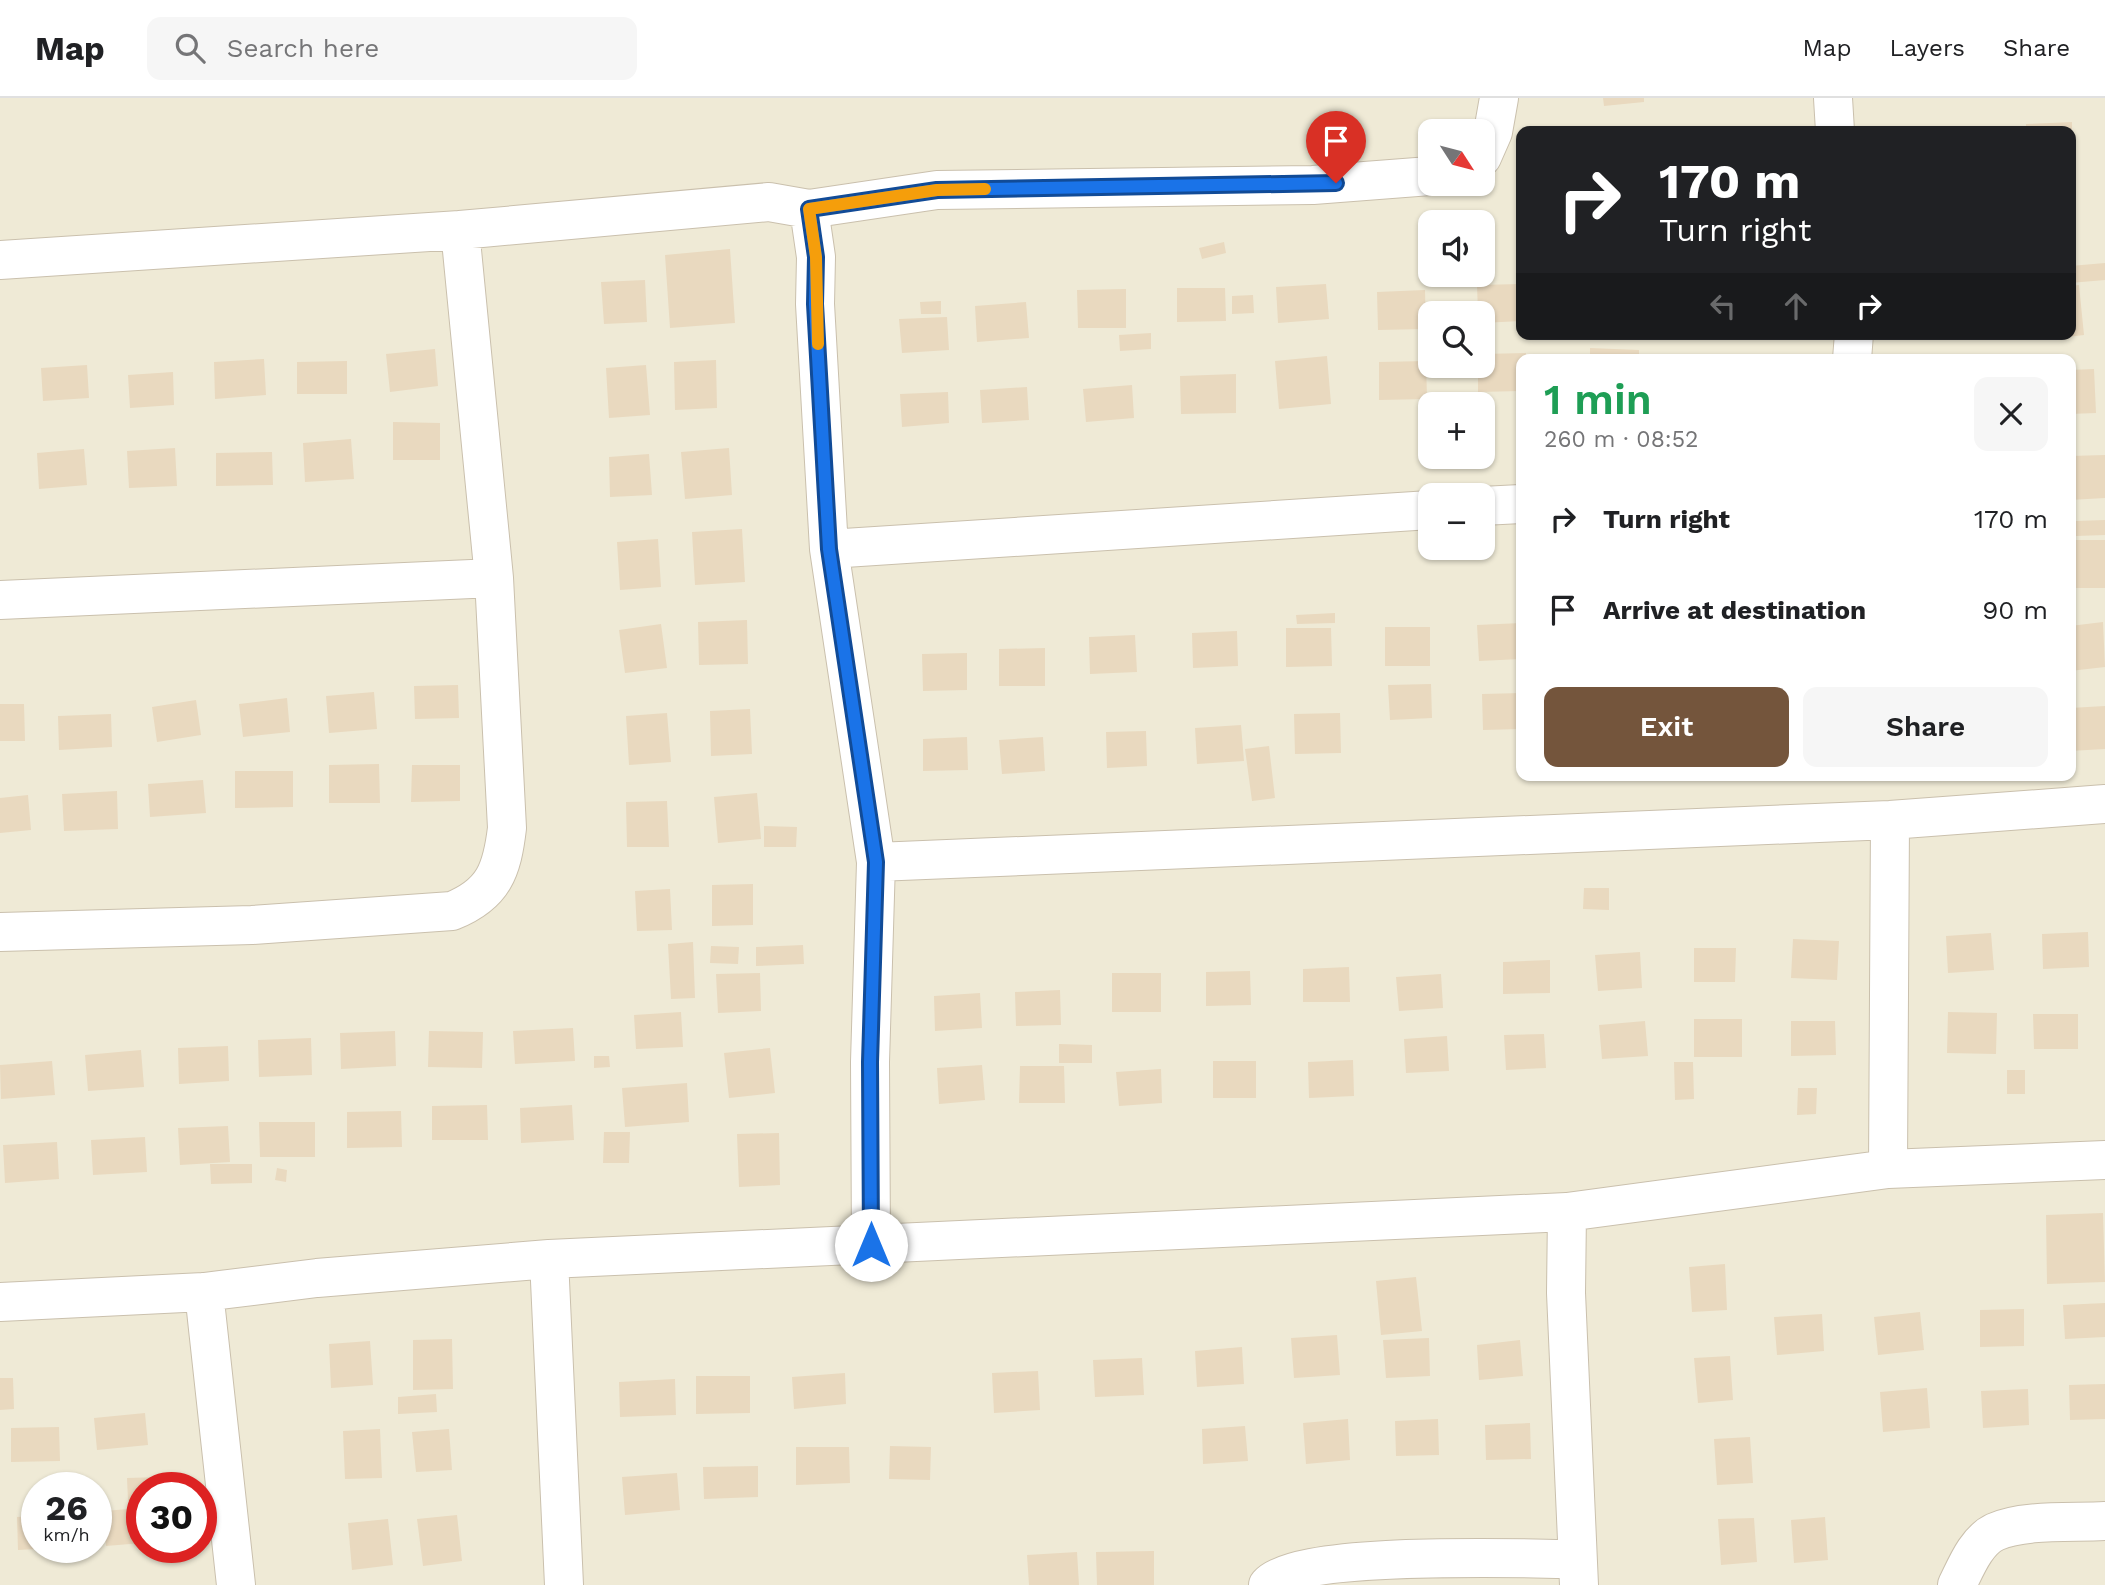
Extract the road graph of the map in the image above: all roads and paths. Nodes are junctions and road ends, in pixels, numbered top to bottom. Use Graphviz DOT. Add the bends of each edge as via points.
graph roads {
  1 [pos="1499,98"];
  2 [pos="1833,98"];
  3 [pos="1495,121"];
  4 [pos="1835,126"];
  5 [pos="1418,177"];
  6 [pos="809,209"];
  7 [pos="460,230"];
  8 [pos="0,260"];
  9 [pos="1516,504"];
  10 [pos="1495,505"];
  11 [pos="1418,511"];
  12 [pos="829,549"];
  13 [pos="494,578"];
  14 [pos="0,600"];
  15 [pos="2105,804"];
  16 [pos="1890,820"];
  17 [pos="876,862"];
  18 [pos="0,932"];
  19 [pos="2105,1160"];
  20 [pos="1888,1169"];
  21 [pos="1567,1212"];
  22 [pos="871,1245"];
  23 [pos="549,1259"];
  24 [pos="204,1292"];
  25 [pos="0,1302"];
  26 [pos="2105,1521"];
  27 [pos="1577,1572"];
  28 [pos="236,1585"];
  29 [pos="564,1585"];
  30 [pos="1268,1585"];
  31 [pos="1957,1585"];
  1 -- 3 [label="street"];
  2 -- 4 [label="street"];
  5 -- 6 [label="street" via="1312,185 937,190"];
  6 -- 7 [label="street" via="769,202"];
  6 -- 12 [label="street" via="816,257"];
  7 -- 8 [label="street"];
  7 -- 13 [label="street"];
  9 -- 10 [label="street"];
  11 -- 12 [label="street"];
  12 -- 17 [label="street"];
  13 -- 14 [label="street"];
  13 -- 18 [label="street" via="507,828 503,864 473,902 452,911 252,925"];
  15 -- 16 [label="street"];
  16 -- 17 [label="street"];
  16 -- 20 [label="street"];
  17 -- 22 [label="street"];
  19 -- 20 [label="street"];
  20 -- 21 [label="street"];
  21 -- 22 [label="street"];
  21 -- 27 [label="street"];
  22 -- 23 [label="street"];
  23 -- 24 [label="street"];
  23 -- 29 [label="street"];
  24 -- 25 [label="street"];
  24 -- 28 [label="street"];
  26 -- 31 [label="street" via="2018,1526 1994,1532 1977,1548"];
  27 -- 30 [label="street" via="1370,1561 1320,1566 1273,1579"];
}
